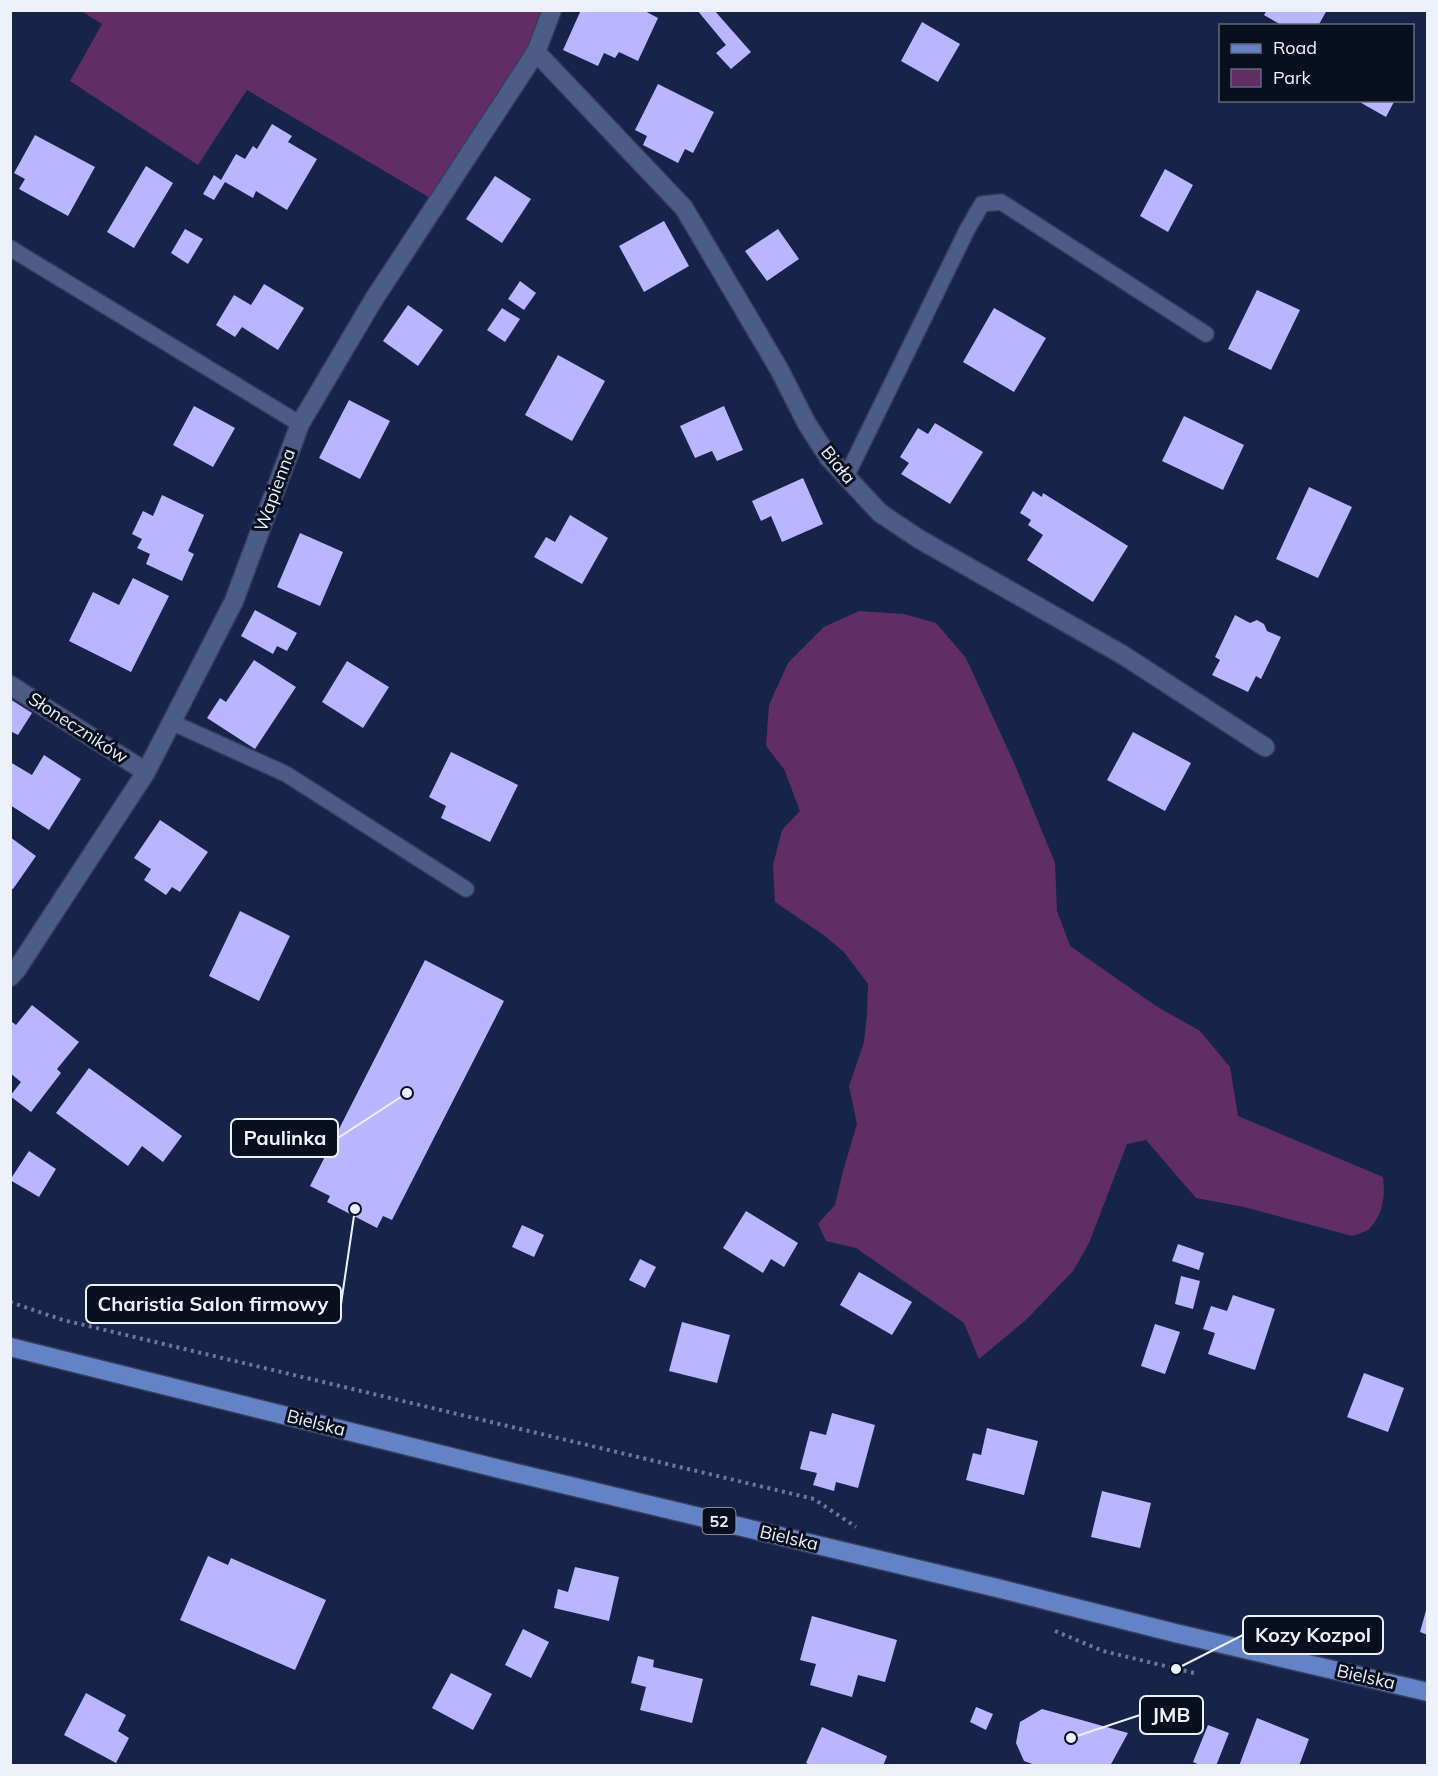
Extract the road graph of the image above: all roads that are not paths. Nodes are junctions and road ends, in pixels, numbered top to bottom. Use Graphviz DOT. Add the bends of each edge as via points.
graph roads {
  1 [pos="552,10"];
  2 [pos="536,51"];
  3 [pos="10,248"];
  4 [pos="1206,334"];
  5 [pos="300,424"];
  6 [pos="846,477"];
  7 [pos="10,685"];
  8 [pos="171,722"];
  9 [pos="1265,747"];
  10 [pos="146,772"];
  11 [pos="466,889"];
  12 [pos="10,977"];
  13 [pos="10,1347"];
  14 [pos="1428,1692"];
  1 -- 2 [label="street, Wapienna"];
  2 -- 5 [label="street, Wapienna" via="374,299"];
  2 -- 6 [label="street, Biała" via="684,208 807,424"];
  3 -- 5 [label="lane"];
  4 -- 6 [label="lane" via="1001,202 982,204"];
  5 -- 8 [label="street, Wapienna" via="234,601"];
  6 -- 9 [label="street, Biała" via="880,513 1123,656"];
  7 -- 10 [label="street, Słoneczników"];
  8 -- 10 [label="street, Wapienna"];
  8 -- 11 [label="lane" via="286,774"];
  10 -- 12 [label="street, Wapienna"];
  13 -- 14 [label="main road, Bielska / 52"];
}
